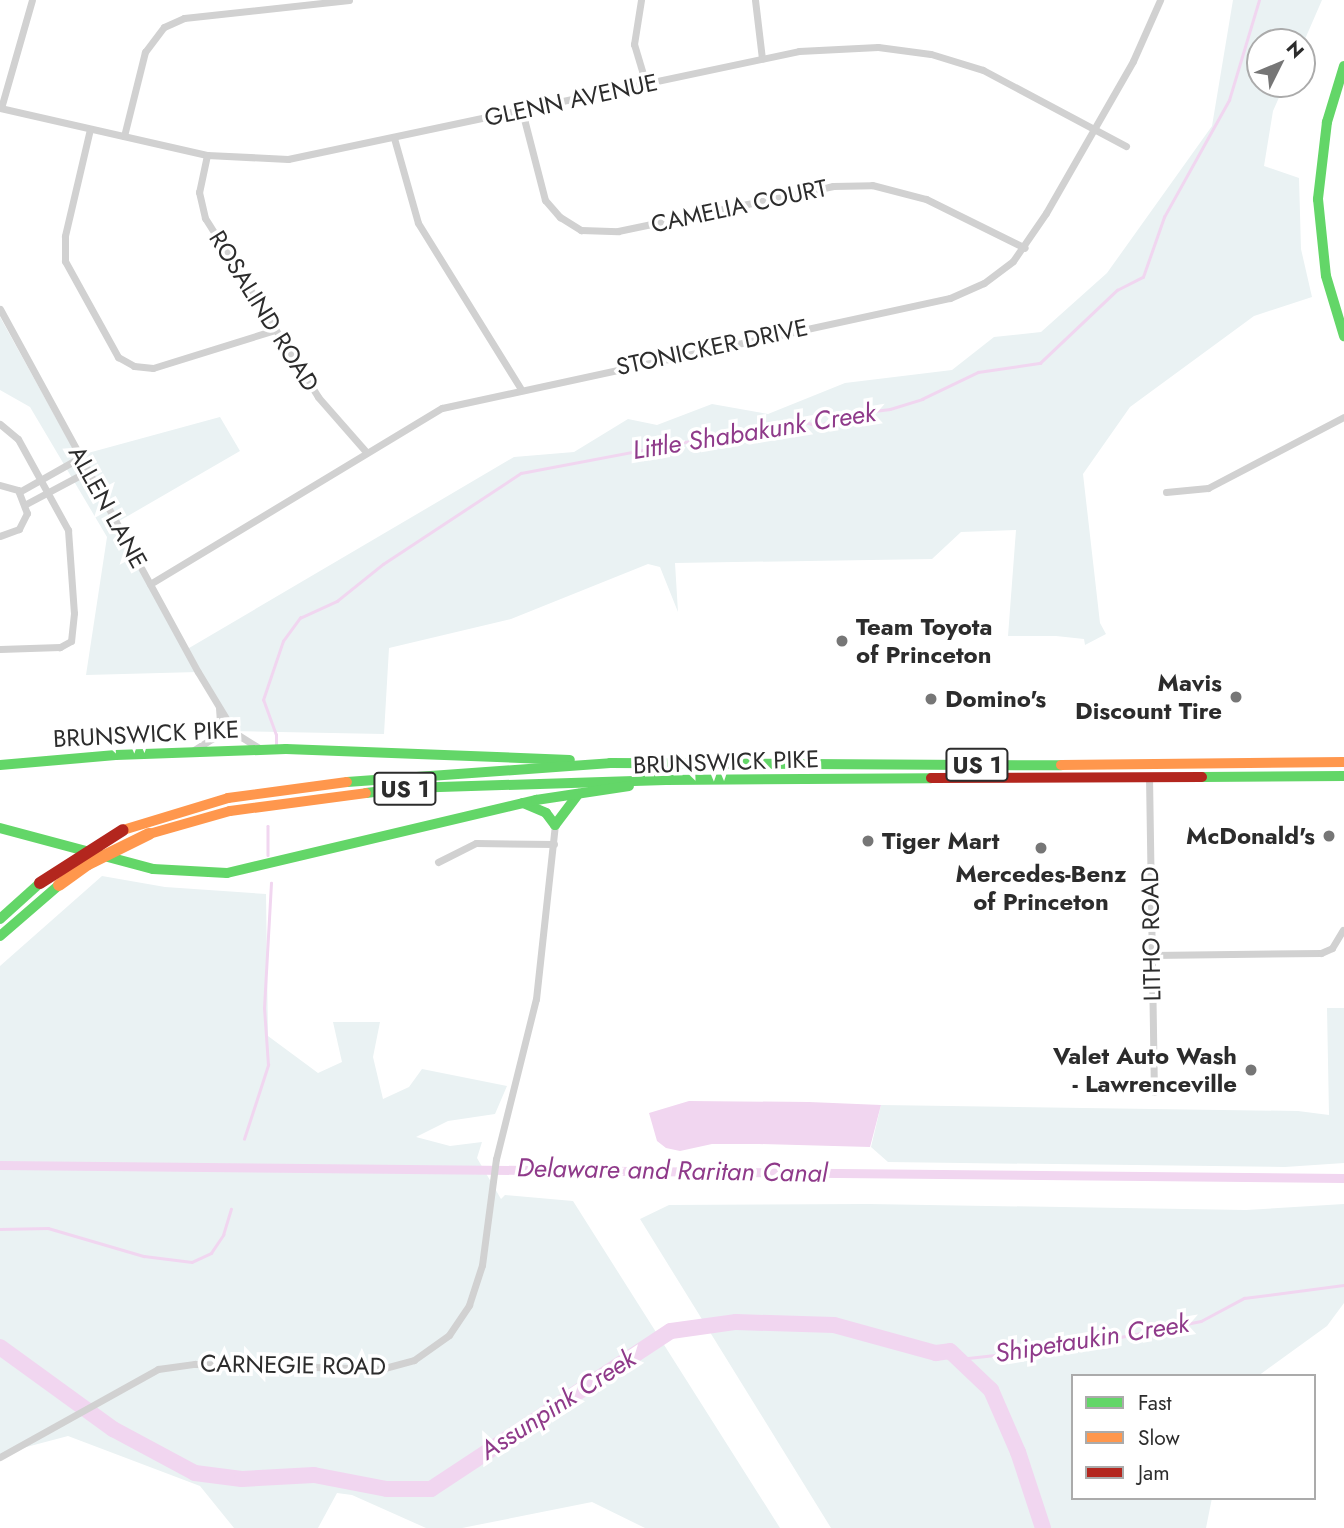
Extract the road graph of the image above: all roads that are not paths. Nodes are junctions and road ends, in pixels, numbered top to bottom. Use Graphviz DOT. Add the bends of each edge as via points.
graph roads {
  1 [pos="32,0"];
  2 [pos="349,0"];
  3 [pos="641,0"];
  4 [pos="755,0"];
  5 [pos="1160,0"];
  6 [pos="762,59"];
  7 [pos="1344,66"];
  8 [pos="646,84"];
  9 [pos="1,108"];
  10 [pos="522,111"];
  11 [pos="1094,128"];
  12 [pos="90,129"];
  13 [pos="124,136"];
  14 [pos="394,138"];
  15 [pos="1126,146"];
  16 [pos="207,155"];
  17 [pos="1024,248"];
  18 [pos="0,309"];
  19 [pos="275,330"];
  20 [pos="1344,336"];
  21 [pos="522,389"];
  22 [pos="1344,417"];
  23 [pos="0,424"];
  24 [pos="367,453"];
  25 [pos="81,457"];
  26 [pos="88,471"];
  27 [pos="42,478"];
  28 [pos="0,485"];
  29 [pos="19,492"];
  30 [pos="50,492"];
  31 [pos="1166,492"];
  32 [pos="26,505"];
  33 [pos="0,536"];
  34 [pos="150,584"];
  35 [pos="0,649"];
  36 [pos="218,704"];
  37 [pos="266,749"];
  38 [pos="191,751"];
  39 [pos="1344,762"];
  40 [pos="610,763"];
  41 [pos="0,765"];
  42 [pos="1149,776"];
  43 [pos="1344,776"];
  44 [pos="666,780"];
  45 [pos="578,794"];
  46 [pos="523,803"];
  47 [pos="555,825"];
  48 [pos="0,828"];
  49 [pos="554,844"];
  50 [pos="438,862"];
  51 [pos="0,919"];
  52 [pos="1343,930"];
  53 [pos="0,936"];
  54 [pos="1152,955"];
  55 [pos="1154,1092"];
  56 [pos="0,1457"];
  1 -- 9 [label="street"];
  2 -- 13 [label="street" via="184,18 164,27 145,52"];
  3 -- 8 [label="street" via="634,44"];
  4 -- 6 [label="street"];
  5 -- 11 [label="street, STONICKER DRIVE" via="1147,33"];
  6 -- 8 [label="street, GLENN AVENUE"];
  6 -- 11 [label="street, GLENN AVENUE" via="853,46 931,54 1005,79"];
  7 -- 20 [label="main road" via="1327,122 1318,199 1326,276"];
  8 -- 10 [label="street, GLENN AVENUE"];
  9 -- 12 [label="street, GLENN AVENUE"];
  10 -- 14 [label="street, GLENN AVENUE"];
  10 -- 17 [label="street, CAMELIA COURT" via="545,200 581,230 618,231 833,186 872,185 926,199"];
  11 -- 15 [label="street, GLENN AVENUE"];
  11 -- 17 [label="street, STONICKER DRIVE"];
  12 -- 13 [label="street, GLENN AVENUE"];
  12 -- 19 [label="street" via="65,236 65,261 118,357 134,366 158,367"];
  13 -- 16 [label="street, GLENN AVENUE"];
  14 -- 16 [label="street, GLENN AVENUE" via="288,159"];
  14 -- 21 [label="street" via="418,223"];
  16 -- 19 [label="street, ROSALIND ROAD" via="199,192 202,211"];
  17 -- 21 [label="street, STONICKER DRIVE" via="999,273 950,298"];
  18 -- 25 [label="street, ALLEN LANE"];
  19 -- 24 [label="street, ROSALIND ROAD" via="318,397"];
  21 -- 24 [label="street, STONICKER DRIVE" via="442,408"];
  22 -- 31 [label="street" via="1208,488"];
  23 -- 27 [label="street" via="18,439"];
  24 -- 34 [label="street, STONICKER DRIVE"];
  25 -- 26 [label="street, ALLEN LANE"];
  25 -- 27 [label="street"];
  26 -- 30 [label="street"];
  26 -- 34 [label="street, ALLEN LANE"];
  27 -- 29 [label="street"];
  27 -- 30 [label="street"];
  28 -- 29 [label="street"];
  29 -- 32 [label="street"];
  30 -- 32 [label="street"];
  30 -- 35 [label="street" via="68,530 74,613 71,641 60,647"];
  32 -- 33 [label="street" via="19,529"];
  34 -- 36 [label="street, ALLEN LANE"];
  36 -- 37 [label="street, ALLEN LANE" via="239,737"];
  36 -- 38 [label="street" via="218,730 208,743"];
  37 -- 38 [label="main road, BRUNSWICK PIKE"];
  37 -- 40 [label="main road, BRUNSWICK PIKE"];
  38 -- 41 [label="main road, BRUNSWICK PIKE"];
  39 -- 40 [label="main road, BRUNSWICK PIKE / US 1"];
  40 -- 51 [label="main road, US 1, bridge" via="295,787 185,808 122,830 70,859"];
  42 -- 43 [label="main road, BRUNSWICK PIKE / US 1"];
  42 -- 44 [label="main road, BRUNSWICK PIKE / US 1"];
  42 -- 54 [label="street, LITHO ROAD"];
  44 -- 45 [label="main road, BRUNSWICK PIKE"];
  44 -- 53 [label="main road, US 1, bridge" via="409,789 230,811 149,834 88,864"];
  45 -- 46 [label="main road, BRUNSWICK PIKE"];
  45 -- 47 [label="main road"];
  46 -- 47 [label="main road" via="546,813"];
  46 -- 48 [label="main road, BRUNSWICK PIKE" via="227,873 153,869"];
  47 -- 49 [label="street, CARNEGIE ROAD"];
  49 -- 50 [label="street" via="476,843"];
  49 -- 56 [label="street, CARNEGIE ROAD" via="534,1009 496,1159 474,1293 456,1327 423,1356 395,1367 179,1365 150,1371"];
  52 -- 54 [label="street" via="1332,948 1321,953"];
  54 -- 55 [label="street, LITHO ROAD"];
}
